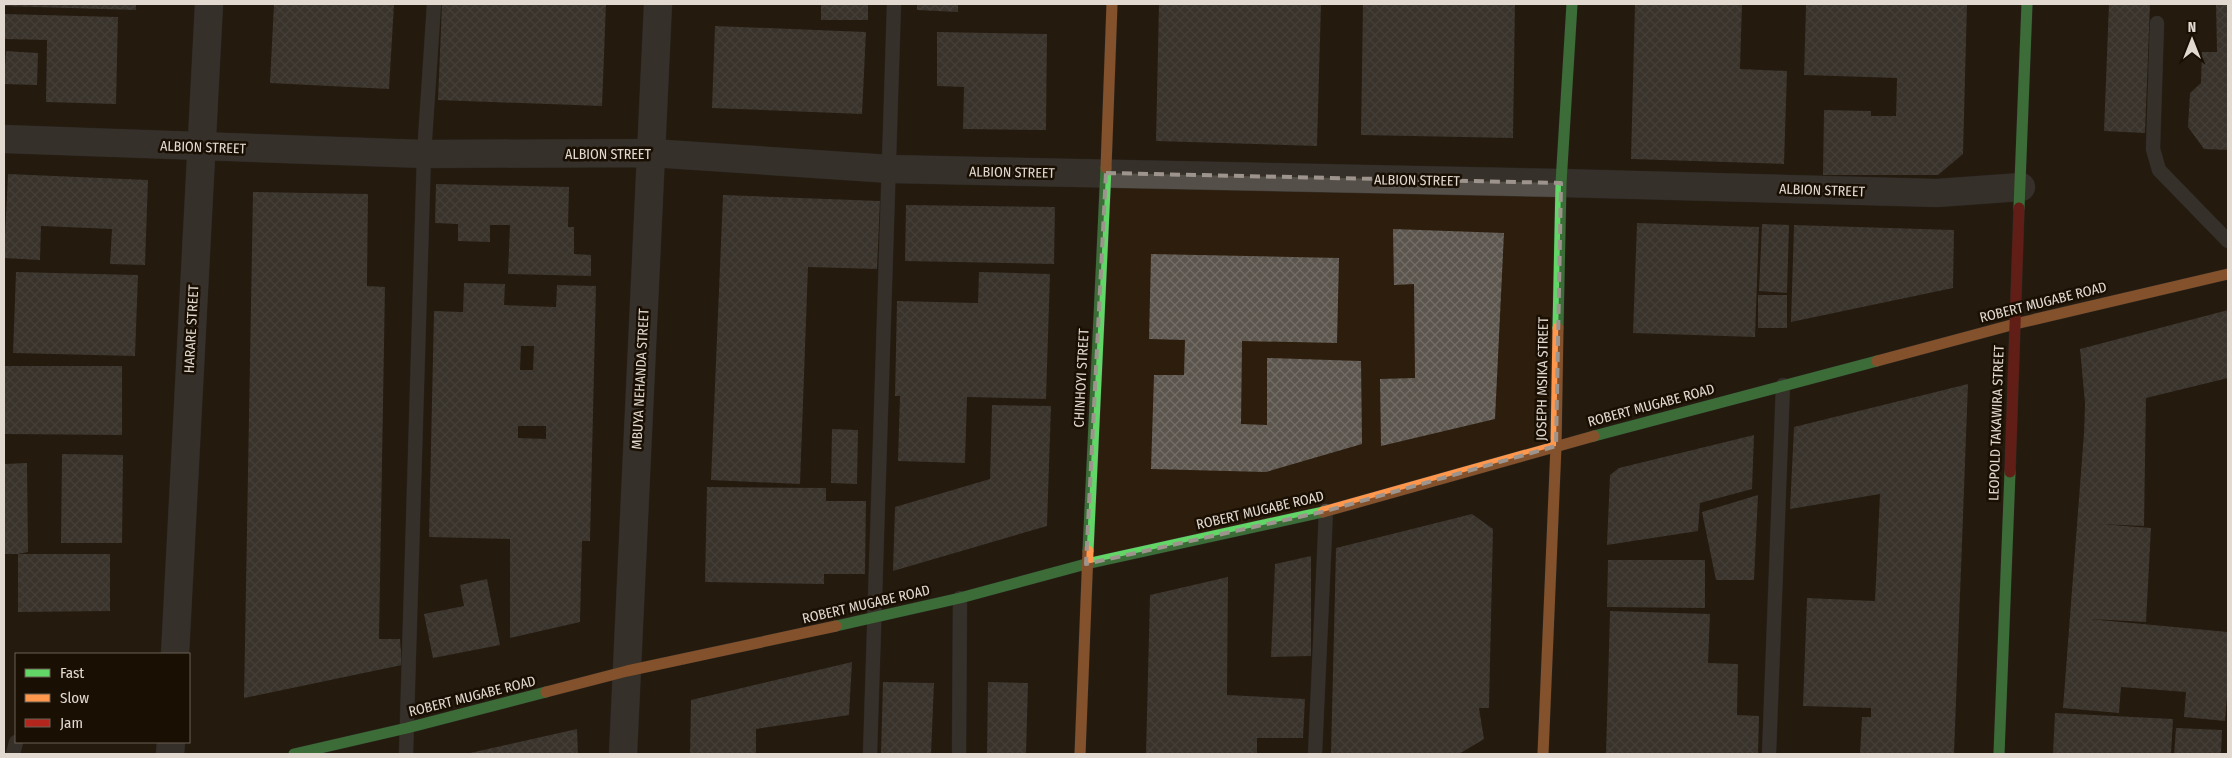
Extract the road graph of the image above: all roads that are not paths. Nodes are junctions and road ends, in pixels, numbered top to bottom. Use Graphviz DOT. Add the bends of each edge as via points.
graph roads {
  1 [pos="209,4"];
  2 [pos="434,4"];
  3 [pos="658,4"];
  4 [pos="894,4"];
  5 [pos="1112,4"];
  6 [pos="1572,4"];
  7 [pos="2027,4"];
  8 [pos="2156,23"];
  9 [pos="4,139"];
  10 [pos="200,148"];
  11 [pos="651,153"];
  12 [pos="424,154"];
  13 [pos="890,169"];
  14 [pos="1106,173"];
  15 [pos="1562,183"];
  16 [pos="2021,187"];
  17 [pos="2228,241"];
  18 [pos="2228,274"];
  19 [pos="2015,324"];
  20 [pos="1783,385"];
  21 [pos="1556,446"];
  22 [pos="1326,511"];
  23 [pos="1086,564"];
  24 [pos="960,598"];
  25 [pos="875,618"];
  26 [pos="175,653"];
  27 [pos="626,671"];
  28 [pos="407,728"];
  29 [pos="294,754"];
  30 [pos="406,754"];
  31 [pos="624,754"];
  32 [pos="870,754"];
  33 [pos="959,754"];
  34 [pos="1080,754"];
  35 [pos="1315,754"];
  36 [pos="1543,754"];
  37 [pos="1769,754"];
  38 [pos="1999,754"];
  1 -- 10 [label="street, HARARE STREET"];
  2 -- 12 [label="lane"];
  3 -- 11 [label="street, MBUYA NEHANDA STREET"];
  4 -- 13 [label="lane"];
  5 -- 14 [label="street, CHINHOYI STREET"];
  6 -- 15 [label="street, JOSEPH MSIKA STREET"];
  7 -- 16 [label="street, LEOPOLD TAKAWIRA STREET"];
  8 -- 17 [label="lane" via="2153,149 2159,170"];
  9 -- 10 [label="street, ALBION STREET"];
  10 -- 12 [label="street, ALBION STREET"];
  10 -- 26 [label="street, HARARE STREET"];
  11 -- 12 [label="street, ALBION STREET"];
  11 -- 13 [label="street, ALBION STREET"];
  11 -- 27 [label="street, MBUYA NEHANDA STREET"];
  12 -- 28 [label="lane"];
  13 -- 14 [label="street, ALBION STREET"];
  13 -- 25 [label="lane"];
  14 -- 15 [label="street, ALBION STREET"];
  14 -- 23 [label="street, CHINHOYI STREET"];
  15 -- 16 [label="street, ALBION STREET" via="1937,193"];
  15 -- 21 [label="street, JOSEPH MSIKA STREET"];
  16 -- 19 [label="street, LEOPOLD TAKAWIRA STREET"];
  18 -- 19 [label="street, ROBERT MUGABE ROAD"];
  19 -- 20 [label="street, ROBERT MUGABE ROAD"];
  19 -- 38 [label="street, LEOPOLD TAKAWIRA STREET"];
  20 -- 21 [label="street, ROBERT MUGABE ROAD"];
  20 -- 37 [label="lane"];
  21 -- 22 [label="street, ROBERT MUGABE ROAD"];
  21 -- 36 [label="street, JOSEPH MSIKA STREET"];
  22 -- 23 [label="street, ROBERT MUGABE ROAD"];
  22 -- 35 [label="lane"];
  23 -- 24 [label="street, ROBERT MUGABE ROAD"];
  23 -- 34 [label="street, CHINHOYI STREET"];
  24 -- 25 [label="street, ROBERT MUGABE ROAD"];
  24 -- 33 [label="lane"];
  25 -- 27 [label="street, ROBERT MUGABE ROAD"];
  25 -- 32 [label="lane"];
  27 -- 28 [label="street, ROBERT MUGABE ROAD"];
  27 -- 31 [label="street, MBUYA NEHANDA STREET"];
  28 -- 29 [label="street, ROBERT MUGABE ROAD"];
  28 -- 30 [label="lane"];
}
